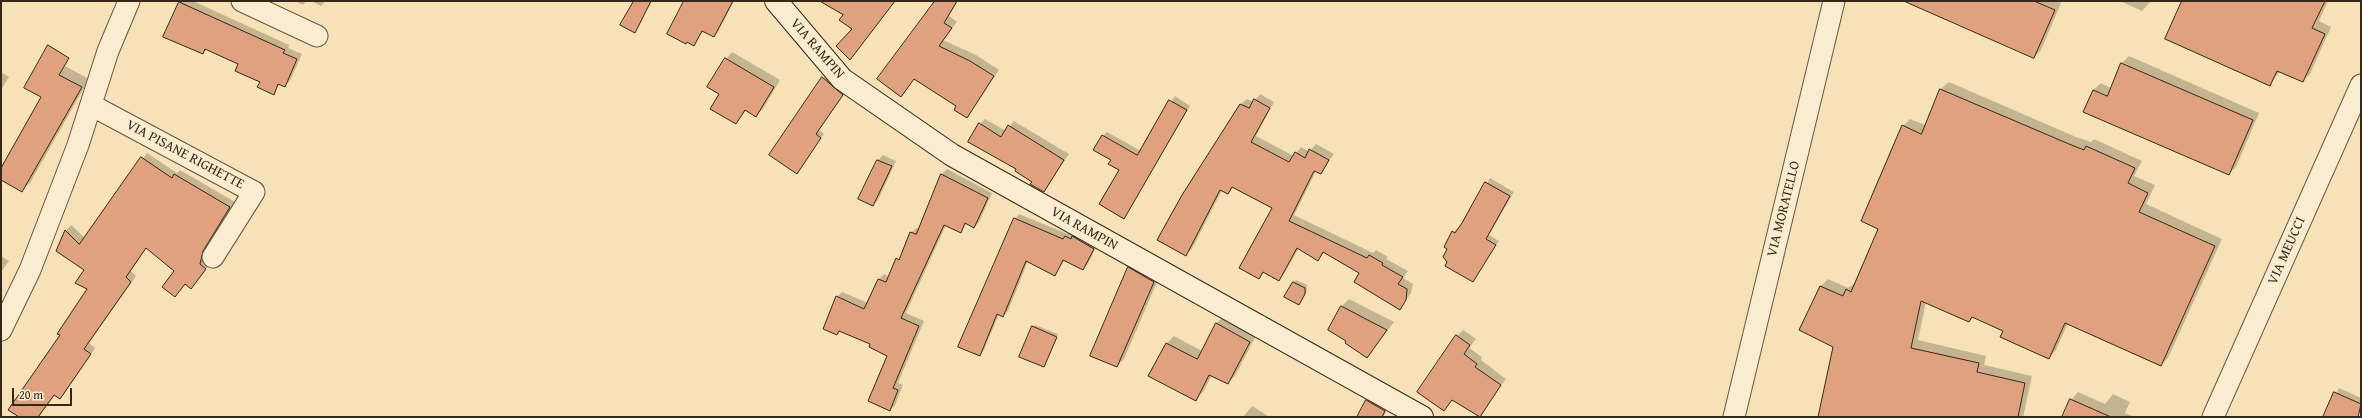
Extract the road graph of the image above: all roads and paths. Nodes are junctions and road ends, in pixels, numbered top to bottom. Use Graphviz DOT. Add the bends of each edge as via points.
graph roads {
  1 [pos="129,1"];
  2 [pos="242,1"];
  3 [pos="776,1"];
  4 [pos="1834,1"];
  5 [pos="317,36"];
  6 [pos="2361,84"];
  7 [pos="91,105"];
  8 [pos="213,257"];
  9 [pos="1,330"];
  10 [pos="1422,417"];
  11 [pos="1734,417"];
  12 [pos="2213,417"];
  1 -- 7 [label="street" via="108,51"];
  2 -- 5 [label="street"];
  3 -- 10 [label="street, VIA RAMPIN" via="842,79 952,155"];
  4 -- 11 [label="street, VIA MORATELLO"];
  6 -- 12 [label="street, VIA MEUCCI"];
  7 -- 8 [label="street, VIA PISANE RIGHETTE" via="254,192"];
  7 -- 9 [label="street" via="30,270"];
}
